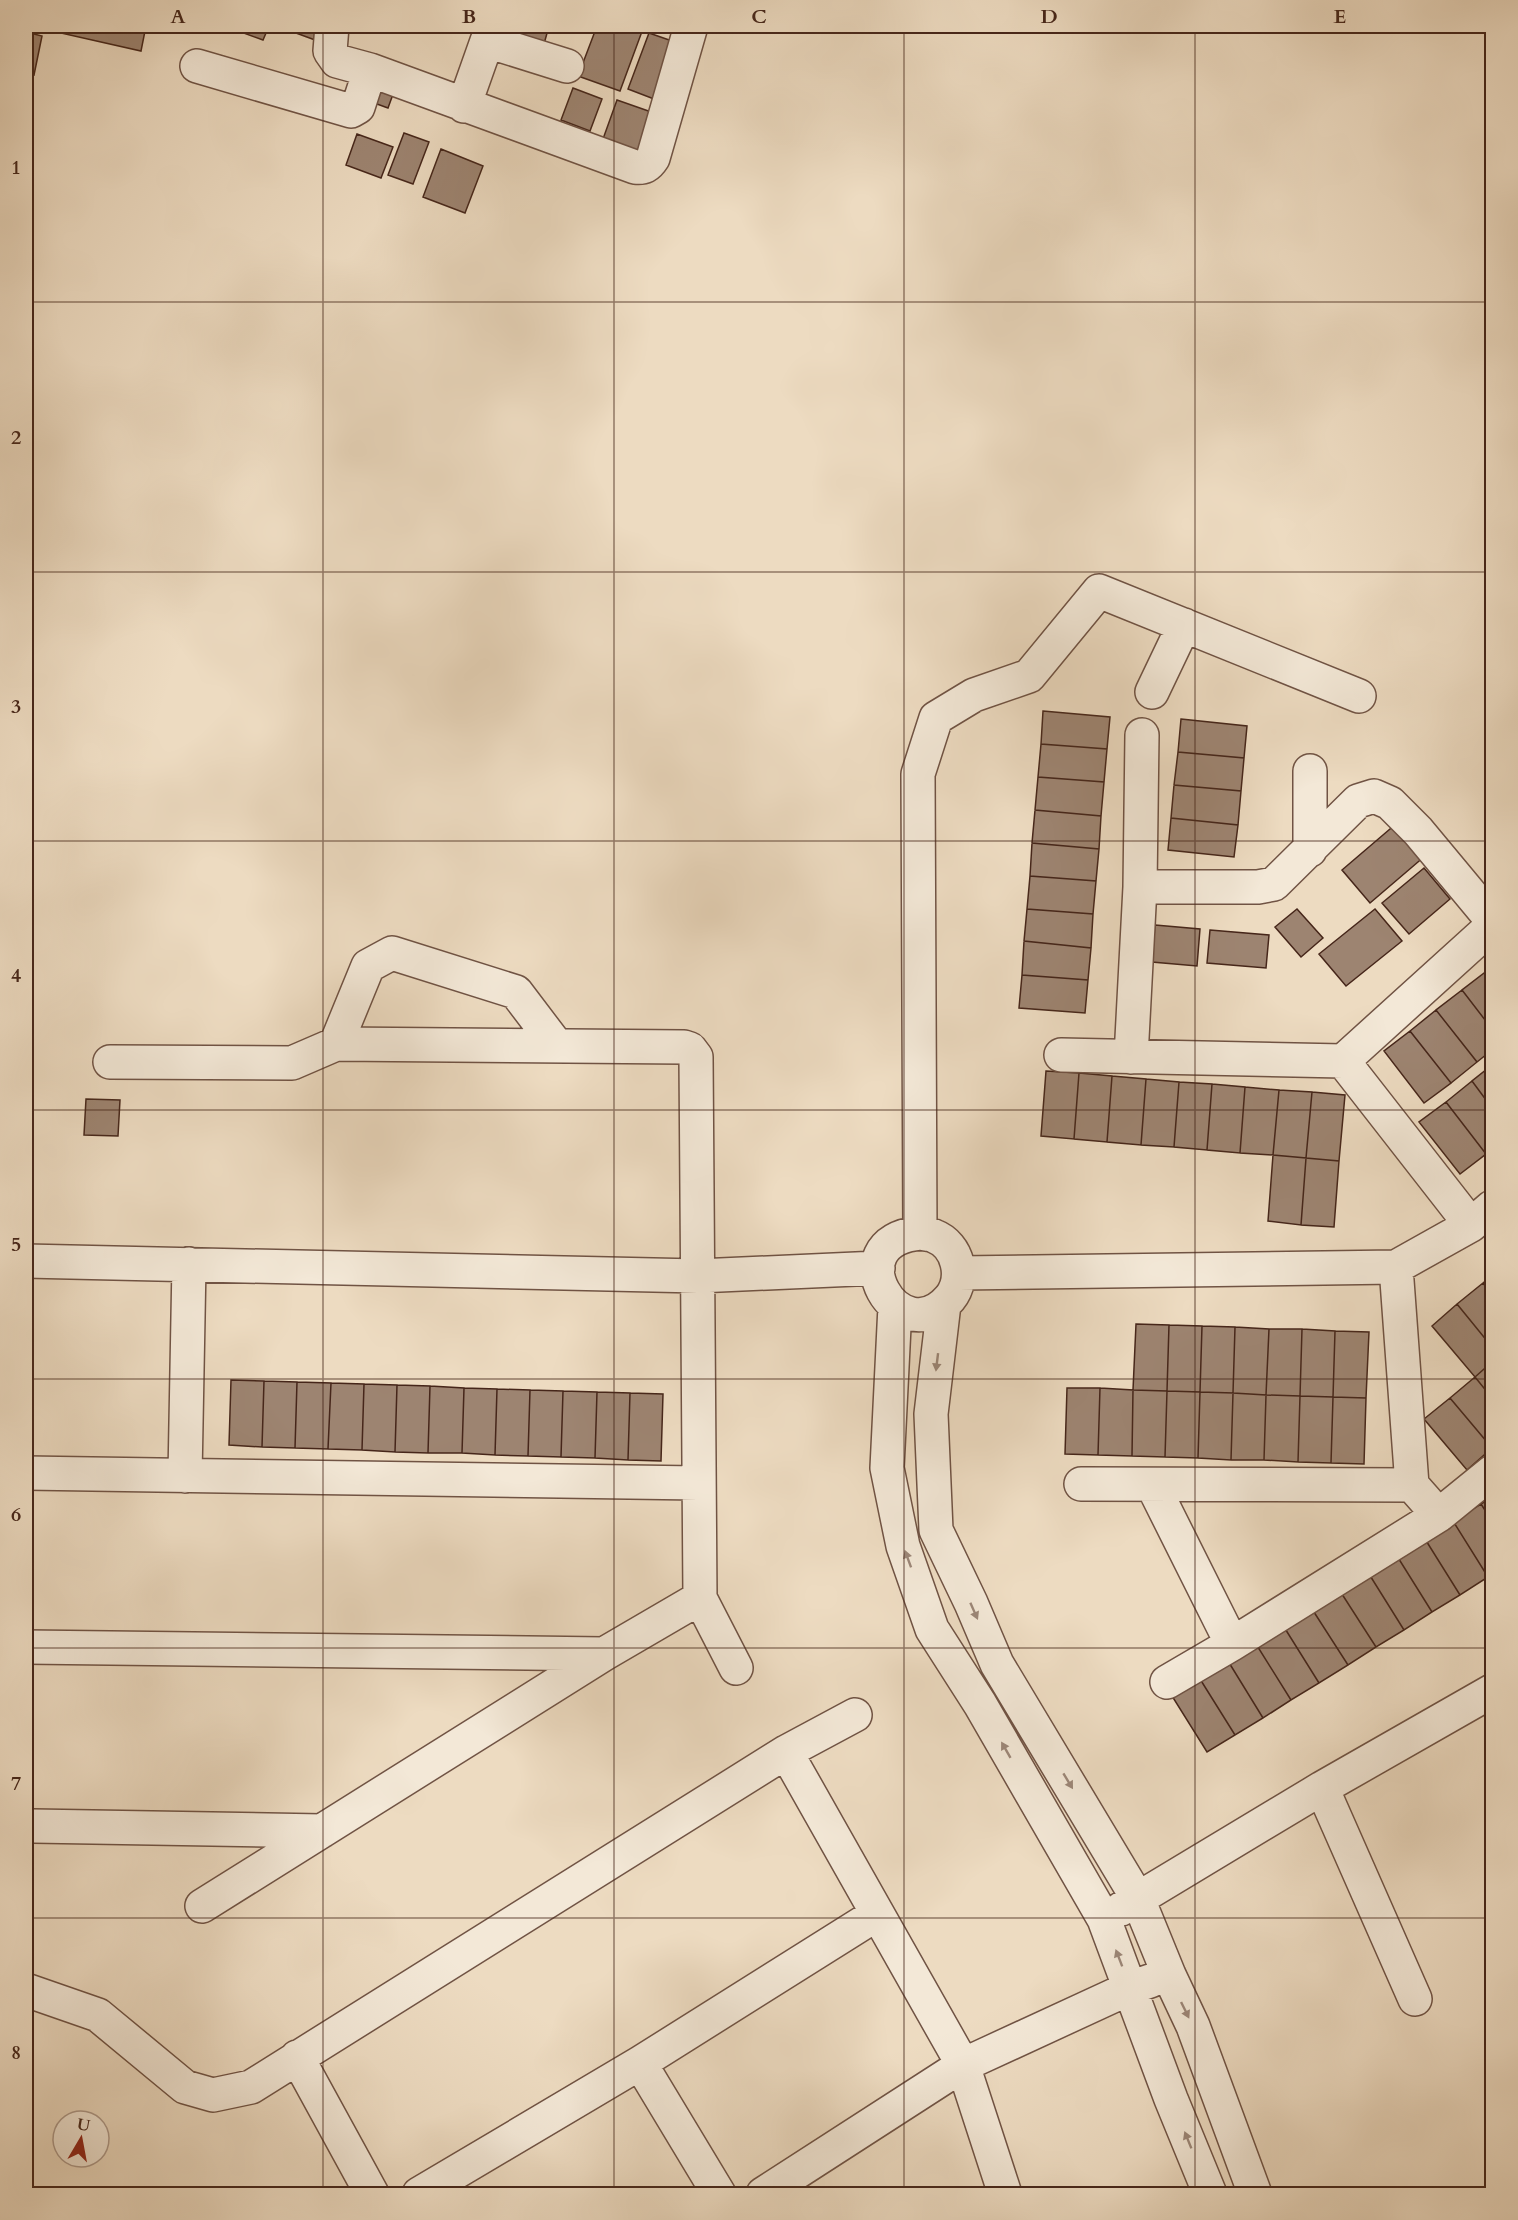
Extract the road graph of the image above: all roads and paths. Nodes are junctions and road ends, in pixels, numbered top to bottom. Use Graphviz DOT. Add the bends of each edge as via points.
graph roads {
  1 [pos="332,26"];
  2 [pos="692,26"];
  3 [pos="492,33"];
  4 [pos="197,66"];
  5 [pos="567,66"];
  6 [pos="370,70"];
  7 [pos="464,106"];
  8 [pos="1184,625"];
  9 [pos="1152,692"];
  10 [pos="1359,696"];
  11 [pos="1142,735"];
  12 [pos="1310,771"];
  13 [pos="1310,850"];
  14 [pos="1140,887"];
  15 [pos="1492,920"];
  16 [pos="1492,926"];
  17 [pos="336,1044"];
  18 [pos="557,1046"];
  19 [pos="1061,1055"];
  20 [pos="1131,1058"];
  21 [pos="1343,1061"];
  22 [pos="110,1062"];
  23 [pos="1482,1216"];
  24 [pos="920,1233"];
  25 [pos="26,1261"];
  26 [pos="189,1264"];
  27 [pos="1396,1267"];
  28 [pos="878,1268"];
  29 [pos="959,1273"];
  30 [pos="698,1276"];
  31 [pos="944,1304"];
  32 [pos="895,1306"];
  33 [pos="1492,1472"];
  34 [pos="26,1473"];
  35 [pos="185,1476"];
  36 [pos="699,1483"];
  37 [pos="1081,1484"];
  38 [pos="1412,1485"];
  39 [pos="1153,1486"];
  40 [pos="1439,1515"];
  41 [pos="957,1576"];
  42 [pos="920,1593"];
  43 [pos="700,1598"];
  44 [pos="1232,1644"];
  45 [pos="26,1647"];
  46 [pos="604,1654"];
  47 [pos="736,1668"];
  48 [pos="1167,1682"];
  49 [pos="1492,1691"];
  50 [pos="855,1715"];
  51 [pos="786,1752"];
  52 [pos="1322,1788"];
  53 [pos="33,1826"];
  54 [pos="322,1831"];
  55 [pos="1138,1899"];
  56 [pos="202,1906"];
  57 [pos="877,1914"];
  58 [pos="1104,1919"];
  59 [pos="1168,1975"];
  60 [pos="1130,1988"];
  61 [pos="26,1990"];
  62 [pos="1415,1998"];
  63 [pos="297,2057"];
  64 [pos="640,2062"];
  65 [pos="963,2065"];
  66 [pos="1215,2085"];
  67 [pos="1171,2099"];
  68 [pos="372,2194"];
  69 [pos="418,2194"];
  70 [pos="719,2194"];
  71 [pos="763,2194"];
  72 [pos="1005,2194"];
  73 [pos="1210,2194"];
  74 [pos="1255,2194"];
  1 -- 6 [label="street" via="332,56"];
  2 -- 7 [label="street" via="652,158 645,167 635,167"];
  3 -- 5 [label="street"];
  3 -- 7 [label="street"];
  4 -- 6 [label="street" via="351,111 358,107"];
  6 -- 7 [label="street"];
  8 -- 9 [label="street"];
  8 -- 10 [label="street"];
  8 -- 24 [label="street" via="1099,591 1029,676 974,695 936,718 918,774"];
  11 -- 14 [label="street"];
  12 -- 13 [label="street"];
  13 -- 14 [label="street" via="1274,885"];
  13 -- 15 [label="street" via="1358,801 1374,796 1390,803 1418,831"];
  14 -- 20 [label="street"];
  16 -- 21 [label="street"];
  17 -- 18 [label="street"];
  17 -- 18 [label="street" via="368,966 392,953 516,992"];
  17 -- 22 [label="street" via="292,1063"];
  18 -- 30 [label="street" via="684,1047 694,1053"];
  19 -- 20 [label="street"];
  20 -- 21 [label="street"];
  21 -- 23 [label="street"];
  23 -- 27 [label="street"];
  24 -- 28 [label="street" via="905,1234 892,1242 882,1254"];
  24 -- 29 [label="street" via="935,1236 947,1245 956,1258"];
  25 -- 26 [label="street"];
  26 -- 30 [label="street"];
  26 -- 35 [label="street"];
  27 -- 29 [label="street"];
  27 -- 38 [label="street"];
  28 -- 30 [label="street"];
  28 -- 32 [label="street" via="878,1283"];
  29 -- 31 [label="street" via="952,1295"];
  30 -- 36 [label="street"];
  31 -- 32 [label="street" via="922,1315"];
  31 -- 41 [label="street, one-way" via="931,1414 936,1530"];
  42 -- 32 [label="street, one-way" via="903,1546 887,1468"];
  33 -- 40 [label="street"];
  34 -- 35 [label="street"];
  35 -- 36 [label="street"];
  36 -- 43 [label="street"];
  37 -- 39 [label="street"];
  38 -- 39 [label="street"];
  38 -- 40 [label="street"];
  39 -- 44 [label="street"];
  40 -- 44 [label="street"];
  41 -- 42 [label="street"];
  41 -- 55 [label="street, one-way" via="997,1664"];
  58 -- 42 [label="street, one-way" via="980,1704 932,1629"];
  43 -- 46 [label="street"];
  43 -- 47 [label="street"];
  44 -- 48 [label="street"];
  45 -- 46 [label="street"];
  46 -- 54 [label="street"];
  49 -- 52 [label="street"];
  50 -- 51 [label="street"];
  51 -- 57 [label="street"];
  51 -- 63 [label="street"];
  52 -- 55 [label="street"];
  52 -- 62 [label="street"];
  53 -- 54 [label="street"];
  54 -- 56 [label="street"];
  55 -- 58 [label="street"];
  55 -- 59 [label="street"];
  57 -- 64 [label="street"];
  57 -- 65 [label="street"];
  60 -- 58 [label="street, one-way"];
  59 -- 60 [label="street"];
  59 -- 66 [label="street, one-way"];
  60 -- 65 [label="street"];
  60 -- 67 [label="street"];
  61 -- 63 [label="street" via="99,2015 185,2087 213,2095 251,2087"];
  63 -- 68 [label="street"];
  64 -- 69 [label="street"];
  64 -- 70 [label="street"];
  65 -- 71 [label="street"];
  65 -- 72 [label="street"];
  66 -- 67 [label="street"];
  66 -- 74 [label="street"];
  73 -- 67 [label="street, one-way"];
}
